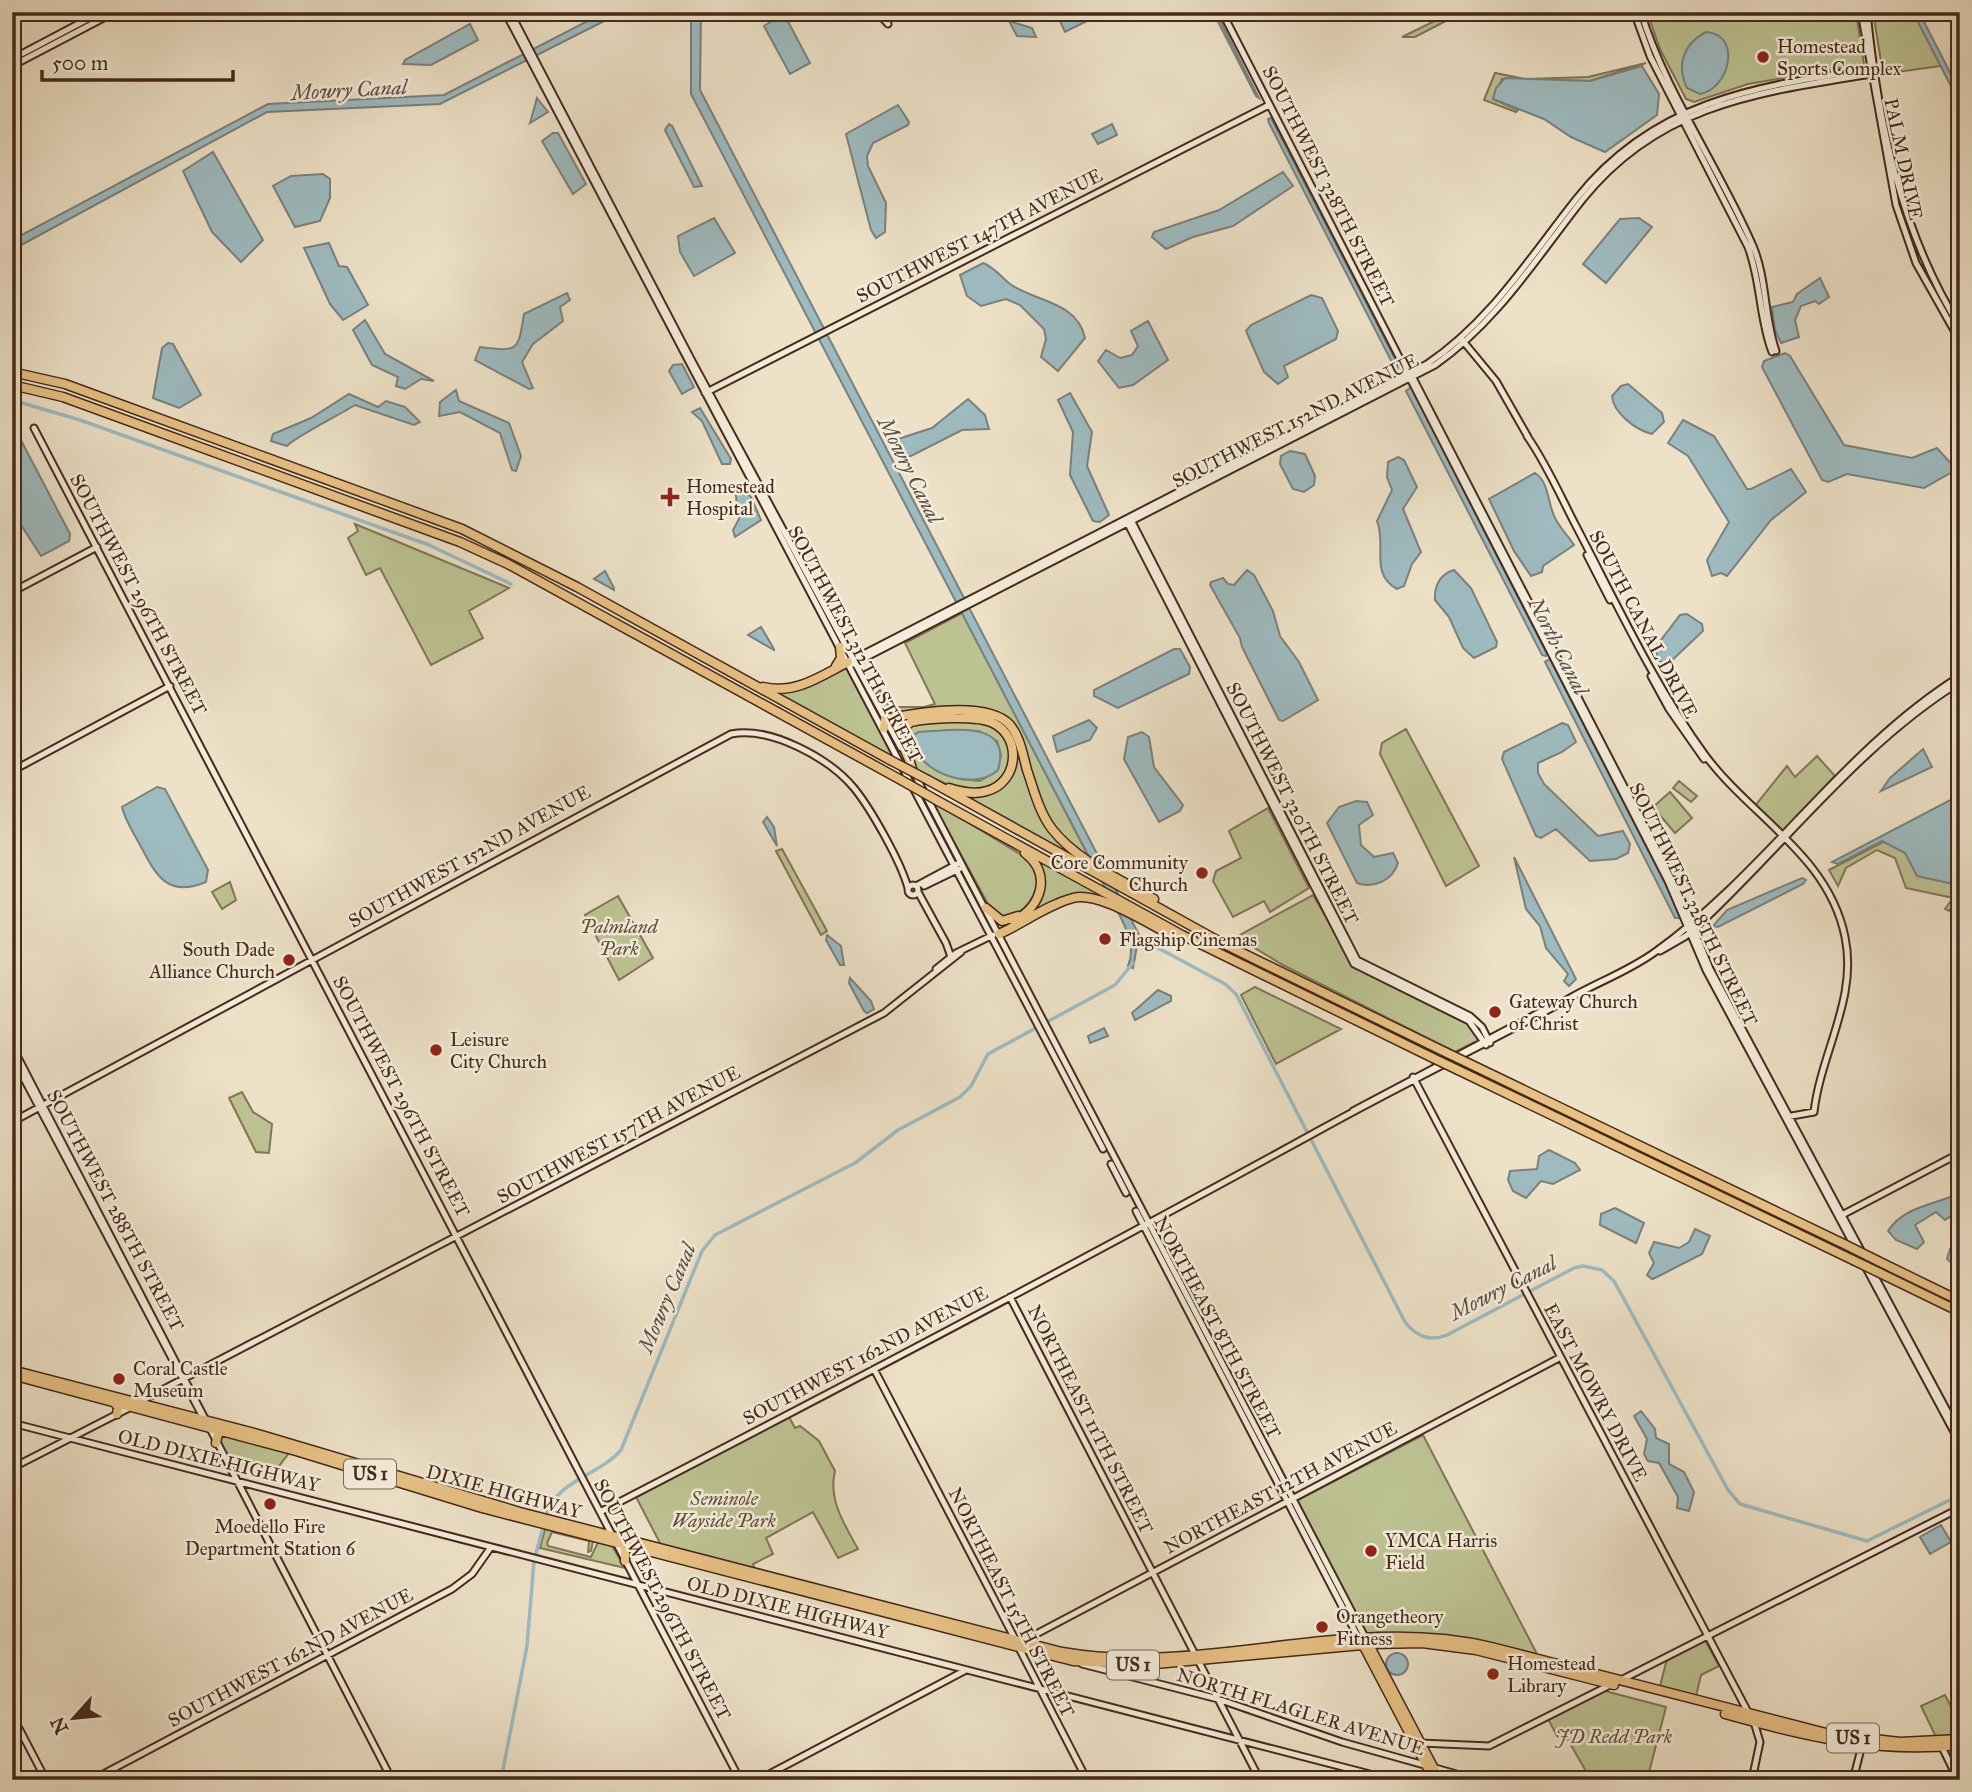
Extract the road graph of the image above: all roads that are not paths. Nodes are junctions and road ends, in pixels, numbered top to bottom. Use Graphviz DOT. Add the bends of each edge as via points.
graph roads {
  1 [pos="101,12"];
  2 [pos="115,12"];
  3 [pos="508,12"];
  4 [pos="877,12"];
  5 [pos="1222,12"];
  6 [pos="1634,12"];
  7 [pos="1641,12"];
  8 [pos="1861,12"];
  9 [pos="1867,12"];
  10 [pos="88,23"];
  11 [pos="888,24"];
  12 [pos="12,59"];
  13 [pos="533,61"];
  14 [pos="12,66"];
  15 [pos="1874,71"];
  16 [pos="1269,105"];
  17 [pos="1684,115"];
  18 [pos="662,313"];
  19 [pos="1960,327"];
  20 [pos="681,340"];
  21 [pos="1462,341"];
  22 [pos="1960,341"];
  23 [pos="1774,351"];
  24 [pos="12,372"];
  25 [pos="1412,377"];
  26 [pos="12,384"];
  27 [pos="706,392"];
  28 [pos="34,428"];
  29 [pos="1129,521"];
  30 [pos="97,547"];
  31 [pos="12,592"];
  32 [pos="958,609"];
  33 [pos="840,647"];
  34 [pos="872,654"];
  35 [pos="852,662"];
  36 [pos="826,673"];
  37 [pos="1960,679"];
  38 [pos="753,684"];
  39 [pos="170,686"];
  40 [pos="882,717"];
  41 [pos="912,769"];
  42 [pos="12,771"];
  43 [pos="928,780"];
  44 [pos="984,827"];
  45 [pos="1783,837"];
  46 [pos="960,865"];
  47 [pos="1307,869"];
  48 [pos="1748,873"];
  49 [pos="1118,882"];
  50 [pos="914,889"];
  51 [pos="1722,895"];
  52 [pos="1730,895"];
  53 [pos="986,908"];
  54 [pos="1028,912"];
  55 [pos="1691,928"];
  56 [pos="997,933"];
  57 [pos="1002,952"];
  58 [pos="956,954"];
  59 [pos="312,959"];
  60 [pos="1012,959"];
  61 [pos="933,972"];
  62 [pos="1296,993"];
  63 [pos="1038,1020"];
  64 [pos="1043,1030"];
  65 [pos="1487,1042"];
  66 [pos="12,1046"];
  67 [pos="12,1056"];
  68 [pos="1414,1079"];
  69 [pos="41,1107"];
  70 [pos="1787,1117"];
  71 [pos="12,1122"];
  72 [pos="1960,1153"];
  73 [pos="1841,1215"];
  74 [pos="1145,1225"];
  75 [pos="458,1237"];
  76 [pos="1010,1297"];
  77 [pos="1960,1301"];
  78 [pos="1960,1312"];
  79 [pos="1559,1358"];
  80 [pos="874,1369"];
  81 [pos="12,1370"];
  82 [pos="12,1376"];
  83 [pos="48,1379"];
  84 [pos="184,1379"];
  85 [pos="113,1402"];
  86 [pos="135,1404"];
  87 [pos="196,1413"];
  88 [pos="117,1414"];
  89 [pos="207,1422"];
  90 [pos="12,1423"];
  91 [pos="223,1430"];
  92 [pos="1960,1434"];
  93 [pos="249,1437"];
  94 [pos="69,1438"];
  95 [pos="279,1440"];
  96 [pos="216,1443"];
  97 [pos="1960,1443"];
  98 [pos="340,1462"];
  99 [pos="12,1468"];
  100 [pos="236,1481"];
  101 [pos="248,1485"];
  102 [pos="244,1496"];
  103 [pos="1289,1501"];
  104 [pos="483,1505"];
  105 [pos="1960,1508"];
  106 [pos="600,1511"];
  107 [pos="544,1522"];
  108 [pos="607,1525"];
  109 [pos="601,1533"];
  110 [pos="615,1540"];
  111 [pos="491,1546"];
  112 [pos="629,1546"];
  113 [pos="667,1553"];
  114 [pos="625,1561"];
  115 [pos="743,1573"];
  116 [pos="1153,1573"];
  117 [pos="634,1577"];
  118 [pos="628,1584"];
  119 [pos="774,1584"];
  120 [pos="791,1584"];
  121 [pos="638,1586"];
  122 [pos="654,1590"];
  123 [pos="778,1594"];
  124 [pos="649,1605"];
  125 [pos="870,1609"];
  126 [pos="906,1612"];
  127 [pos="912,1620"];
  128 [pos="947,1623"];
  129 [pos="1706,1636"];
  130 [pos="1016,1641"];
  131 [pos="1364,1642"];
  132 [pos="1387,1643"];
  133 [pos="1490,1650"];
  134 [pos="1032,1651"];
  135 [pos="327,1655"];
  136 [pos="1197,1657"];
  137 [pos="1377,1659"];
  138 [pos="1025,1660"];
  139 [pos="1070,1660"];
  140 [pos="1145,1662"];
  141 [pos="965,1670"];
  142 [pos="1146,1681"];
  143 [pos="1615,1682"];
  144 [pos="1041,1690"];
  145 [pos="1051,1692"];
  146 [pos="1219,1699"];
  147 [pos="1047,1702"];
  148 [pos="1398,1705"];
  149 [pos="12,1715"];
  150 [pos="1751,1718"];
  151 [pos="1960,1739"];
  152 [pos="1240,1740"];
  153 [pos="1861,1742"];
  154 [pos="1252,1743"];
  155 [pos="1418,1743"];
  156 [pos="1940,1744"];
  157 [pos="1960,1745"];
  158 [pos="1246,1752"];
  159 [pos="1430,1767"];
  160 [pos="1440,1777"];
  161 [pos="46,1780"];
  162 [pos="92,1780"];
  163 [pos="392,1780"];
  164 [pos="740,1780"];
  165 [pos="758,1780"];
  166 [pos="1087,1780"];
  167 [pos="1260,1780"];
  168 [pos="1394,1780"];
  169 [pos="1478,1780"];
  170 [pos="1752,1780"];
  171 [pos="1853,1780"];
  172 [pos="1958,1780"];
  1 -- 10 [label="street"];
  2 -- 10 [label="street"];
  3 -- 13 [label="street, SOUTHWEST 312TH STREET"];
  4 -- 11 [label="street"];
  5 -- 16 [label="street, SOUTHWEST 328TH STREET"];
  6 -- 17 [label="street" via="1648,52"];
  7 -- 17 [label="street"];
  8 -- 15 [label="street, PALM DRIVE"];
  9 -- 15 [label="street, PALM DRIVE"];
  10 -- 12 [label="street"];
  10 -- 14 [label="street"];
  13 -- 18 [label="street, SOUTHWEST 312TH STREET"];
  13 -- 20 [label="street, SOUTHWEST 312TH STREET"];
  15 -- 17 [label="street, SOUTHWEST 152ND AVENUE" via="1752,94"];
  15 -- 19 [label="street, PALM DRIVE" via="1909,226"];
  15 -- 22 [label="street, PALM DRIVE" via="1888,173 1903,228 1928,286"];
  16 -- 25 [label="street, SOUTHWEST 328TH STREET"];
  16 -- 27 [label="street, SOUTHWEST 147TH AVENUE"];
  17 -- 21 [label="street, SOUTHWEST 152ND AVENUE" via="1601,178 1498,309"];
  17 -- 23 [label="street" via="1747,238 1762,320"];
  18 -- 20 [label="street"];
  18 -- 27 [label="street, SOUTHWEST 312TH STREET"];
  20 -- 27 [label="street, SOUTHWEST 312TH STREET"];
  21 -- 25 [label="street, SOUTHWEST 152ND AVENUE"];
  21 -- 45 [label="street, SOUTH CANAL DRIVE" via="1496,381 1678,716 1709,759"];
  24 -- 38 [label="highway" via="65,384 451,524"];
  25 -- 29 [label="street, SOUTHWEST 152ND AVENUE"];
  25 -- 55 [label="street, SOUTHWEST 328TH STREET"];
  26 -- 44 [label="highway, bridge" via="76,401 460,541"];
  27 -- 33 [label="street, SOUTHWEST 312TH STREET"];
  27 -- 35 [label="street, SOUTHWEST 312TH STREET"];
  28 -- 30 [label="street, SOUTHWEST 296TH STREET"];
  29 -- 32 [label="street, SOUTHWEST 152ND AVENUE"];
  29 -- 47 [label="street, SOUTHWEST 320TH STREET"];
  30 -- 31 [label="street"];
  30 -- 39 [label="street, SOUTHWEST 296TH STREET"];
  32 -- 34 [label="street, SOUTHWEST 152ND AVENUE"];
  32 -- 35 [label="street, SOUTHWEST 152ND AVENUE"];
  33 -- 35 [label="street, SOUTHWEST 312TH STREET"];
  33 -- 36 [label="highway" via="840,662"];
  34 -- 35 [label="street, SOUTHWEST 152ND AVENUE"];
  34 -- 40 [label="street" via="861,665 880,702"];
  35 -- 36 [label="highway"];
  35 -- 40 [label="street, SOUTHWEST 312TH STREET"];
  35 -- 40 [label="street, SOUTHWEST 312TH STREET"];
  36 -- 38 [label="highway" via="790,689"];
  37 -- 45 [label="street" via="1867,754"];
  37 -- 45 [label="street" via="1929,696 1870,746"];
  38 -- 43 [label="highway, bridge"];
  39 -- 42 [label="street"];
  39 -- 59 [label="street, SOUTHWEST 296TH STREET"];
  40 -- 41 [label="street, SOUTHWEST 312TH STREET"];
  40 -- 46 [label="street, SOUTHWEST 312TH STREET"];
  40 -- 49 [label="highway" via="985,711 1006,721 1016,733 1046,820 1060,838"];
  41 -- 43 [label="highway" via="900,739 911,722 981,719 995,724 1009,739 1011,770 994,789 972,793"];
  41 -- 46 [label="street, SOUTHWEST 312TH STREET"];
  43 -- 49 [label="highway"];
  44 -- 54 [label="highway" via="1026,854 1038,868 1041,889"];
  44 -- 62 [label="highway"];
  45 -- 48 [label="street"];
  45 -- 70 [label="street, SOUTH CANAL DRIVE" via="1831,895 1848,955 1846,994 1814,1112"];
  46 -- 50 [label="street"];
  46 -- 53 [label="street, SOUTHWEST 312TH STREET"];
  46 -- 56 [label="street, SOUTHWEST 312TH STREET"];
  47 -- 65 [label="street, SOUTHWEST 320TH STREET" via="1356,960 1469,1016"];
  47 -- 65 [label="street, SOUTHWEST 320TH STREET" via="1349,957 1363,969 1471,1023"];
  48 -- 51 [label="street"];
  48 -- 52 [label="street"];
  49 -- 77 [label="highway, bridge" via="1224,944"];
  50 -- 58 [label="street, SOUTHWEST 152ND AVENUE"];
  50 -- 59 [label="street, SOUTHWEST 152ND AVENUE" via="847,781 775,735 745,731 716,739"];
  51 -- 52 [label="street"];
  51 -- 55 [label="street"];
  52 -- 55 [label="street"];
  53 -- 54 [label="highway" via="1004,921"];
  53 -- 56 [label="street, SOUTHWEST 312TH STREET"];
  54 -- 56 [label="highway"];
  55 -- 65 [label="street, SOUTHWEST 162ND AVENUE"];
  55 -- 70 [label="street, SOUTHWEST 328TH STREET"];
  56 -- 57 [label="street, SOUTHWEST 312TH STREET"];
  56 -- 58 [label="street, SOUTHWEST 157TH AVENUE"];
  56 -- 60 [label="street, SOUTHWEST 312TH STREET"];
  56 -- 62 [label="highway" via="1074,897 1093,897"];
  57 -- 60 [label="street"];
  57 -- 63 [label="street, SOUTHWEST 312TH STREET"];
  58 -- 61 [label="street, SOUTHWEST 157TH AVENUE"];
  58 -- 61 [label="street, SOUTHWEST 157TH AVENUE"];
  59 -- 69 [label="street, SOUTHWEST 152ND AVENUE"];
  59 -- 75 [label="street, SOUTHWEST 296TH STREET"];
  60 -- 63 [label="street, SOUTHWEST 312TH STREET"];
  61 -- 75 [label="street, SOUTHWEST 157TH AVENUE" via="886,1012"];
  62 -- 78 [label="highway, bridge"];
  63 -- 64 [label="street, SOUTHWEST 312TH STREET"];
  64 -- 74 [label="street, NORTHEAST 8TH STREET"];
  65 -- 68 [label="street, SOUTHWEST 162ND AVENUE"];
  66 -- 69 [label="street, SOUTHWEST 288TH STREET"];
  67 -- 69 [label="street, SOUTHWEST 288TH STREET"];
  68 -- 74 [label="street, SOUTHWEST 162ND AVENUE"];
  68 -- 79 [label="street, EAST MOWRY DRIVE"];
  69 -- 71 [label="street, SOUTHWEST 152ND AVENUE"];
  69 -- 84 [label="street, SOUTHWEST 288TH STREET"];
  70 -- 73 [label="street, SOUTHWEST 328TH STREET"];
  72 -- 73 [label="street"];
  73 -- 92 [label="street, SOUTHWEST 328TH STREET"];
  73 -- 97 [label="street, SOUTHWEST 328TH STREET"];
  74 -- 76 [label="street, SOUTHWEST 162ND AVENUE"];
  74 -- 103 [label="street, NORTHEAST 8TH STREET"];
  75 -- 84 [label="street, SOUTHWEST 157TH AVENUE"];
  75 -- 106 [label="street, SOUTHWEST 296TH STREET"];
  76 -- 80 [label="street, SOUTHWEST 162ND AVENUE"];
  76 -- 116 [label="street, NORTHEAST 11TH STREET"];
  79 -- 103 [label="street, NORTHEAST 12TH AVENUE"];
  79 -- 129 [label="street, EAST MOWRY DRIVE"];
  80 -- 106 [label="street, SOUTHWEST 162ND AVENUE"];
  80 -- 130 [label="street, NORTHEAST 15TH STREET"];
  81 -- 83 [label="highway, DIXIE HIGHWAY / US 1"];
  82 -- 83 [label="highway"];
  82 -- 85 [label="highway, DIXIE HIGHWAY / US 1"];
  83 -- 86 [label="highway, DIXIE HIGHWAY / US 1"];
  84 -- 86 [label="street, SOUTHWEST 157TH AVENUE"];
  84 -- 87 [label="street, SOUTHWEST 288TH STREET"];
  84 -- 89 [label="street, SOUTHWEST 288TH STREET"];
  85 -- 86 [label="highway, DIXIE HIGHWAY / US 1"];
  85 -- 88 [label="highway"];
  86 -- 87 [label="highway, DIXIE HIGHWAY / US 1"];
  86 -- 88 [label="street, SOUTHWEST 157TH AVENUE"];
  86 -- 89 [label="highway, DIXIE HIGHWAY / US 1"];
  87 -- 89 [label="highway, DIXIE HIGHWAY / US 1"];
  88 -- 94 [label="street, SOUTHWEST 157TH AVENUE"];
  89 -- 91 [label="highway, DIXIE HIGHWAY / US 1"];
  89 -- 95 [label="highway, DIXIE HIGHWAY / US 1"];
  89 -- 96 [label="street, SOUTHWEST 288TH STREET"];
  90 -- 94 [label="street, OLD DIXIE HIGHWAY"];
  91 -- 93 [label="highway, DIXIE HIGHWAY / US 1"];
  91 -- 96 [label="highway"];
  93 -- 95 [label="highway"];
  93 -- 98 [label="highway, DIXIE HIGHWAY / US 1"];
  94 -- 99 [label="street, SOUTHWEST 157TH AVENUE"];
  94 -- 100 [label="street, OLD DIXIE HIGHWAY"];
  95 -- 98 [label="highway, DIXIE HIGHWAY / US 1"];
  96 -- 100 [label="street, SOUTHWEST 288TH STREET"];
  98 -- 104 [label="highway, DIXIE HIGHWAY / US 1"];
  98 -- 104 [label="highway, DIXIE HIGHWAY / US 1" via="446,1498"];
  100 -- 101 [label="street, OLD DIXIE HIGHWAY"];
  100 -- 102 [label="street, SOUTHWEST 288TH STREET"];
  101 -- 102 [label="street"];
  101 -- 111 [label="street, OLD DIXIE HIGHWAY"];
  102 -- 135 [label="street, SOUTHWEST 288TH STREET"];
  103 -- 116 [label="street, NORTHEAST 12TH AVENUE"];
  103 -- 131 [label="street, NORTHEAST 8TH STREET"];
  104 -- 107 [label="highway, DIXIE HIGHWAY / US 1"];
  104 -- 107 [label="highway, DIXIE HIGHWAY / US 1"];
  105 -- 129 [label="street"];
  106 -- 108 [label="street, SOUTHWEST 296TH STREET"];
  107 -- 109 [label="highway, DIXIE HIGHWAY / US 1"];
  107 -- 110 [label="highway, DIXIE HIGHWAY / US 1"];
  108 -- 109 [label="highway"];
  108 -- 110 [label="street, SOUTHWEST 296TH STREET"];
  109 -- 110 [label="highway, DIXIE HIGHWAY / US 1"];
  110 -- 112 [label="highway, DIXIE HIGHWAY / US 1"];
  110 -- 113 [label="highway"];
  110 -- 114 [label="street, SOUTHWEST 296TH STREET"];
  111 -- 118 [label="street, OLD DIXIE HIGHWAY"];
  111 -- 135 [label="street, SOUTHWEST 162ND AVENUE" via="461,1584"];
  112 -- 113 [label="highway, DIXIE HIGHWAY / US 1"];
  112 -- 114 [label="highway"];
  113 -- 115 [label="highway, DIXIE HIGHWAY / US 1"];
  114 -- 117 [label="street, SOUTHWEST 296TH STREET"];
  115 -- 119 [label="highway"];
  115 -- 120 [label="highway, US 1"];
  116 -- 130 [label="street, NORTHEAST 12TH AVENUE"];
  116 -- 136 [label="street, NORTHEAST 11TH STREET"];
  117 -- 118 [label="street"];
  117 -- 121 [label="street, SOUTHWEST 296TH STREET"];
  118 -- 121 [label="street, OLD DIXIE HIGHWAY"];
  119 -- 120 [label="highway"];
  119 -- 123 [label="highway"];
  120 -- 125 [label="highway, US 1"];
  120 -- 126 [label="highway, US 1"];
  121 -- 122 [label="street, OLD DIXIE HIGHWAY"];
  121 -- 124 [label="street, SOUTHWEST 296TH STREET"];
  122 -- 124 [label="street" via="648,1595"];
  122 -- 141 [label="street, OLD DIXIE HIGHWAY"];
  124 -- 164 [label="street, SOUTHWEST 296TH STREET"];
  125 -- 126 [label="highway"];
  125 -- 127 [label="highway, US 1"];
  126 -- 128 [label="highway, US 1"];
  127 -- 128 [label="highway"];
  127 -- 130 [label="highway, US 1"];
  128 -- 130 [label="highway, US 1"];
  129 -- 143 [label="street"];
  129 -- 150 [label="street, EAST MOWRY DRIVE"];
  130 -- 134 [label="highway, US 1"];
  130 -- 138 [label="street, NORTHEAST 15TH STREET"];
  130 -- 140 [label="highway, US 1" via="1080,1656"];
  131 -- 132 [label="highway, US 1"];
  131 -- 133 [label="highway, US 1" via="1431,1637"];
  131 -- 136 [label="highway, US 1"];
  131 -- 137 [label="highway"];
  131 -- 148 [label="highway"];
  132 -- 133 [label="highway, US 1"];
  132 -- 137 [label="highway" via="1377,1650"];
  133 -- 143 [label="highway, US 1"];
  134 -- 138 [label="highway"];
  134 -- 139 [label="highway, US 1"];
  135 -- 162 [label="street, SOUTHWEST 162ND AVENUE"];
  135 -- 163 [label="street, SOUTHWEST 288TH STREET"];
  136 -- 140 [label="highway, US 1"];
  136 -- 146 [label="street, NORTHEAST 11TH STREET"];
  137 -- 148 [label="highway"];
  138 -- 144 [label="street, NORTHEAST 15TH STREET"];
  139 -- 140 [label="highway, US 1"];
  139 -- 142 [label="street, NORTH FLAGLER AVENUE"];
  140 -- 142 [label="street"];
  141 -- 144 [label="street, OLD DIXIE HIGHWAY"];
  141 -- 165 [label="street"];
  142 -- 146 [label="street, NORTH FLAGLER AVENUE"];
  143 -- 150 [label="highway, US 1"];
  143 -- 155 [label="street" via="1485,1747"];
  144 -- 145 [label="street, OLD DIXIE HIGHWAY"];
  144 -- 147 [label="street, NORTHEAST 15TH STREET"];
  145 -- 147 [label="street"];
  145 -- 152 [label="street, OLD DIXIE HIGHWAY"];
  146 -- 152 [label="street, NORTHEAST 11TH STREET"];
  146 -- 159 [label="street, NORTH FLAGLER AVENUE"];
  147 -- 166 [label="street, NORTHEAST 15TH STREET"];
  148 -- 155 [label="highway"];
  149 -- 161 [label="street"];
  150 -- 153 [label="highway, US 1"];
  150 -- 153 [label="highway, US 1" via="1830,1741"];
  150 -- 170 [label="street, EAST MOWRY DRIVE" via="1759,1744"];
  151 -- 156 [label="highway, US 1"];
  152 -- 154 [label="street, OLD DIXIE HIGHWAY"];
  152 -- 158 [label="street, NORTHEAST 11TH STREET"];
  153 -- 156 [label="highway, US 1"];
  153 -- 156 [label="highway, US 1"];
  153 -- 171 [label="street"];
  154 -- 158 [label="street"];
  154 -- 168 [label="street, OLD DIXIE HIGHWAY"];
  155 -- 159 [label="highway"];
  156 -- 157 [label="highway, US 1"];
  156 -- 172 [label="street"];
  158 -- 167 [label="street, NORTHEAST 11TH STREET"];
  159 -- 160 [label="highway"];
  160 -- 169 [label="street, NORTH FLAGLER AVENUE"];
}
